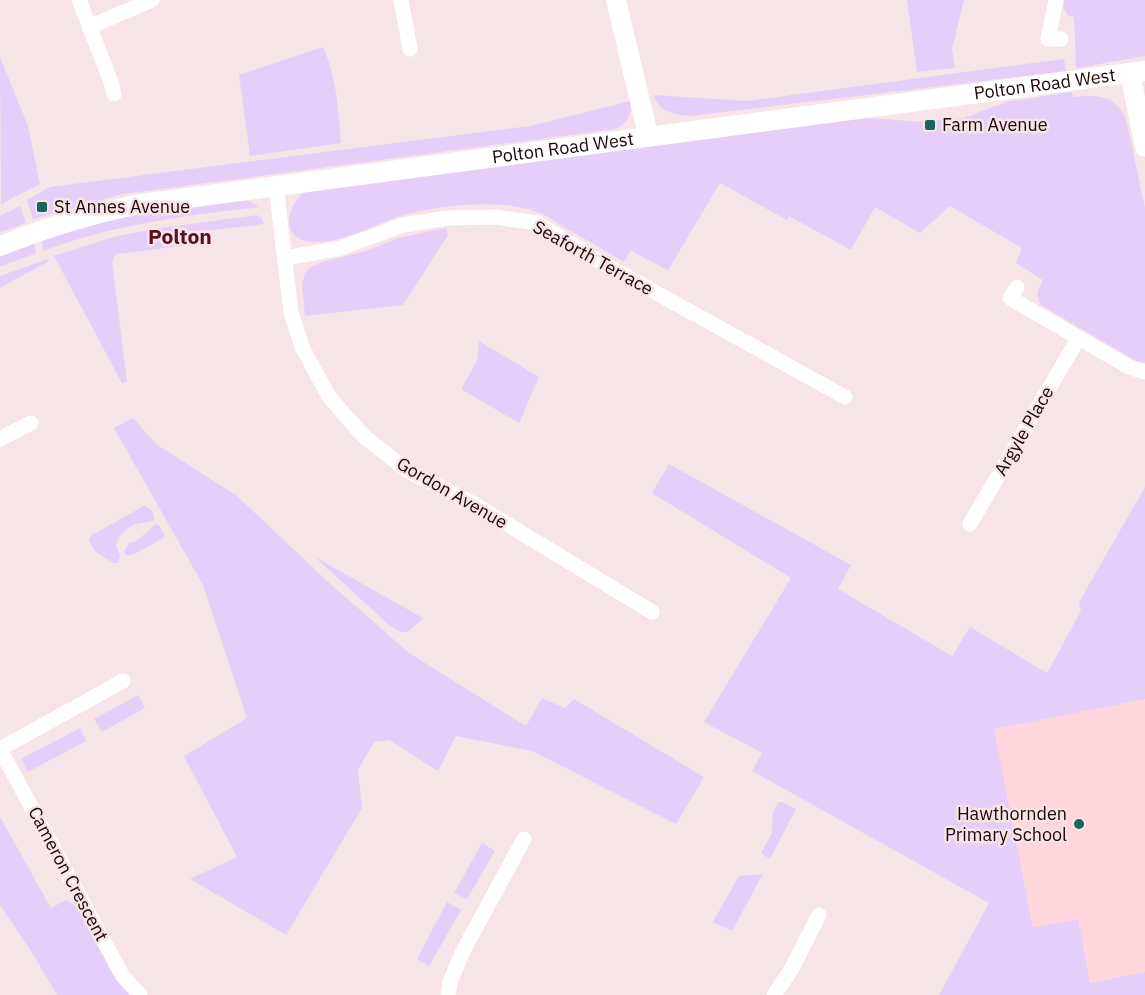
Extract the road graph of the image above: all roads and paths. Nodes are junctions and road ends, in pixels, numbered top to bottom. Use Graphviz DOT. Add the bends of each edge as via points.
graph roads {
  1 [pos="79,0"];
  2 [pos="152,0"];
  3 [pos="401,0"];
  4 [pos="616,0"];
  5 [pos="1056,0"];
  6 [pos="89,27"];
  7 [pos="1061,39"];
  8 [pos="410,49"];
  9 [pos="1138,72"];
  10 [pos="114,94"];
  11 [pos="648,135"];
  12 [pos="1145,147"];
  13 [pos="276,186"];
  14 [pos="0,246"];
  15 [pos="285,258"];
  16 [pos="1017,287"];
  17 [pos="1078,339"];
  18 [pos="1145,372"];
  19 [pos="844,397"];
  20 [pos="31,423"];
  21 [pos="0,439"];
  22 [pos="970,524"];
  23 [pos="652,612"];
  24 [pos="123,681"];
  25 [pos="0,749"];
  26 [pos="524,839"];
  27 [pos="819,915"];
  28 [pos="140,995"];
  29 [pos="448,995"];
  30 [pos="774,995"];
  1 -- 6 [label="street"];
  2 -- 6 [label="street"];
  3 -- 8 [label="street"];
  4 -- 11 [label="street"];
  5 -- 7 [label="street" via="1048,39"];
  6 -- 10 [label="street"];
  9 -- 11 [label="street, Polton Road West"];
  9 -- 12 [label="street"];
  11 -- 13 [label="street, Polton Road West"];
  13 -- 14 [label="street, Polton Road West" via="134,205 54,226"];
  13 -- 15 [label="street, Gordon Avenue"];
  15 -- 19 [label="street, Seaforth Terrace" via="341,248 403,225 448,218 495,217 537,223"];
  15 -- 23 [label="street, Gordon Avenue" via="291,312 302,347 328,395 366,438 408,471 474,504"];
  16 -- 17 [label="street" via="1010,298"];
  17 -- 18 [label="street"];
  17 -- 22 [label="street, Argyle Place"];
  20 -- 21 [label="street"];
  24 -- 25 [label="street, Cameron Crescent"];
  25 -- 28 [label="street, Cameron Crescent" via="122,975"];
  26 -- 29 [label="street" via="463,951"];
  27 -- 30 [label="street"];
}
